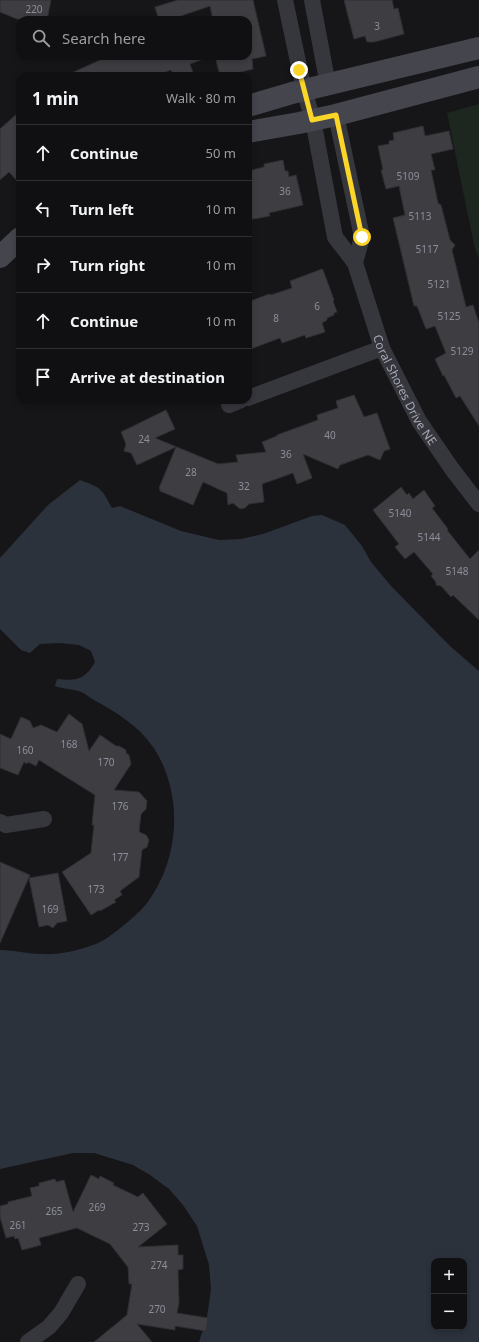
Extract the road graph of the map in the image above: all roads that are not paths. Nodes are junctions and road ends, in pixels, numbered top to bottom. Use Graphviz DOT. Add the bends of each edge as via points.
graph roads {
  1 [pos="285,0"];
  2 [pos="312,0"];
  3 [pos="479,48"];
  4 [pos="479,77"];
  5 [pos="328,85"];
  6 [pos="304,90"];
  7 [pos="252,105"];
  8 [pos="336,115"];
  9 [pos="312,120"];
  10 [pos="252,131"];
  11 [pos="16,242"];
  12 [pos="0,257"];
  13 [pos="355,263"];
  14 [pos="382,348"];
  15 [pos="252,397"];
  16 [pos="479,504"];
  17 [pos="44,819"];
  18 [pos="0,822"];
  19 [pos="78,1284"];
  20 [pos="28,1342"];
  1 -- 6 [label="street, Coral Shores Drive NE"];
  2 -- 5 [label="street"];
  3 -- 5 [label="street"];
  4 -- 8 [label="street"];
  5 -- 6 [label="street"];
  5 -- 8 [label="street"];
  6 -- 7 [label="street"];
  6 -- 9 [label="street, Coral Shores Drive NE"];
  8 -- 9 [label="street"];
  8 -- 13 [label="street" via="362,237"];
  9 -- 10 [label="street"];
  9 -- 13 [label="street, Coral Shores Drive NE" via="335,237"];
  11 -- 12 [label="street"];
  13 -- 14 [label="street, Coral Shores Drive NE"];
  14 -- 15 [label="street"];
  14 -- 16 [label="street, Coral Shores Drive NE" via="419,421"];
  17 -- 18 [label="street" via="6,824"];
  19 -- 20 [label="street" via="61,1313"];
}
